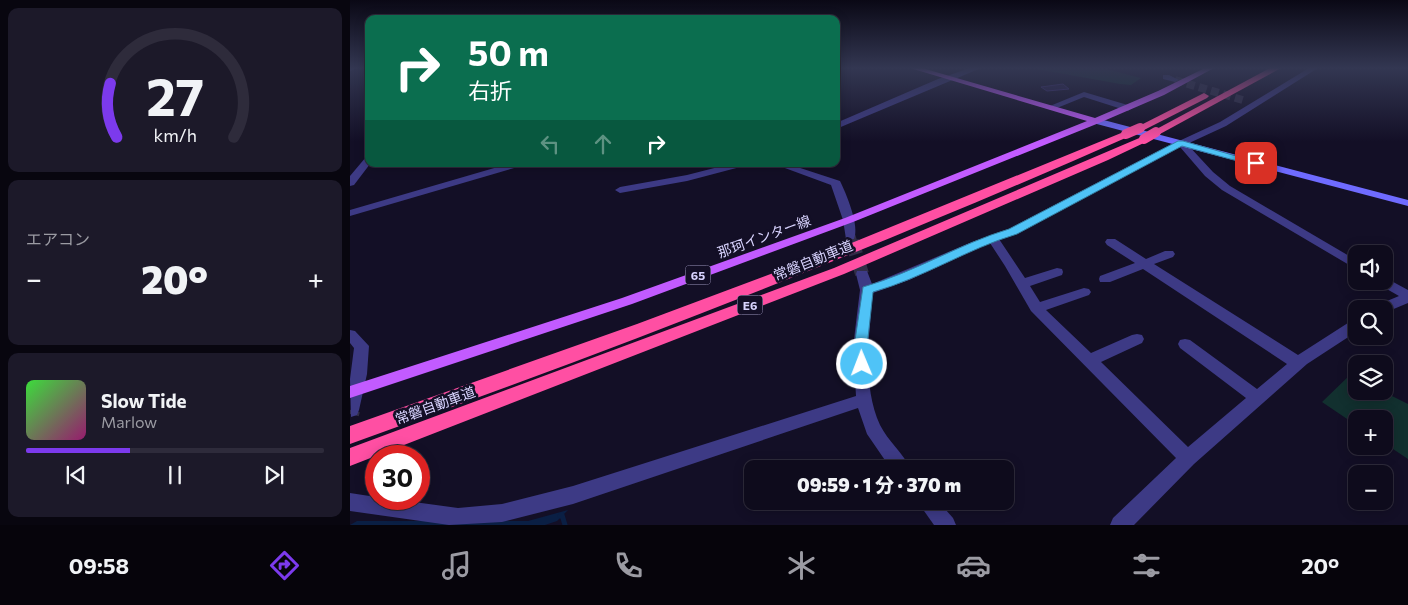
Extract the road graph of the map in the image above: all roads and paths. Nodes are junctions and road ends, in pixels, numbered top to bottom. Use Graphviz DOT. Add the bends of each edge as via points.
graph roads {
  1 [pos="915,92"];
  2 [pos="994,92"];
  3 [pos="1160,92"];
  4 [pos="1214,92"];
  5 [pos="1226,92"];
  6 [pos="1275,92"];
  7 [pos="1246,101"];
  8 [pos="1256,104"];
  9 [pos="1049,108"];
  10 [pos="1128,108"];
  11 [pos="1096,121"];
  12 [pos="840,124"];
  13 [pos="1141,133"];
  14 [pos="1180,143"];
  15 [pos="365,164"];
  16 [pos="508,167"];
  17 [pos="729,167"];
  18 [pos="787,167"];
  19 [pos="350,183"];
  20 [pos="620,190"];
  21 [pos="1408,203"];
  22 [pos="350,213"];
  23 [pos="849,220"];
  24 [pos="850,236"];
  25 [pos="992,238"];
  26 [pos="1111,242"];
  27 [pos="1169,254"];
  28 [pos="1348,260"];
  29 [pos="1145,264"];
  30 [pos="1058,272"];
  31 [pos="862,274"];
  32 [pos="1105,280"];
  33 [pos="1022,284"];
  34 [pos="1393,287"];
  35 [pos="867,290"];
  36 [pos="1084,292"];
  37 [pos="1408,297"];
  38 [pos="1393,303"];
  39 [pos="1036,308"];
  40 [pos="1348,330"];
  41 [pos="350,336"];
  42 [pos="1137,340"];
  43 [pos="1185,344"];
  44 [pos="1089,361"];
  45 [pos="1298,363"];
  46 [pos="352,392"];
  47 [pos="1258,398"];
  48 [pos="864,400"];
  49 [pos="350,410"];
  50 [pos="350,434"];
  51 [pos="350,457"];
  52 [pos="1188,458"];
  53 [pos="895,460"];
  54 [pos="350,502"];
  55 [pos="934,510"];
  56 [pos="946,525"];
  57 [pos="1120,525"];
  1 -- 12 [label="street"];
  2 -- 9 [label="main road"];
  3 -- 10 [label="main road, 那珂インター線"];
  4 -- 13 [label="highway, 常磐自動車道 / E6"];
  5 -- 13 [label="highway, 常磐自動車道 / E6"];
  6 -- 8 [label="street"];
  7 -- 8 [label="street"];
  8 -- 14 [label="street" via="1223,124"];
  9 -- 10 [label="street" via="1084,94"];
  9 -- 11 [label="main road"];
  10 -- 11 [label="main road, 那珂インター線"];
  11 -- 14 [label="street"];
  11 -- 23 [label="main road, 那珂インター線 / 65"];
  13 -- 50 [label="highway, 常磐自動車道 / E6" via="862,245"];
  13 -- 51 [label="highway, 常磐自動車道 / E6" via="1095,162 839,271"];
  14 -- 21 [label="street"];
  14 -- 25 [label="street" via="1013,231"];
  14 -- 28 [label="street" via="1226,188"];
  15 -- 19 [label="street"];
  16 -- 22 [label="street"];
  17 -- 20 [label="street"];
  18 -- 23 [label="street" via="836,183"];
  23 -- 24 [label="street"];
  23 -- 46 [label="main road, 那珂インター線 / 65" via="627,301"];
  25 -- 33 [label="street"];
  25 -- 35 [label="street" via="893,282"];
  26 -- 29 [label="street"];
  27 -- 29 [label="street"];
  29 -- 32 [label="street"];
  29 -- 45 [label="street"];
  30 -- 33 [label="street"];
  31 -- 35 [label="street"];
  33 -- 39 [label="street"];
  34 -- 37 [label="street"];
  35 -- 48 [label="street" via="860,347"];
  36 -- 39 [label="street"];
  37 -- 38 [label="street"];
  39 -- 44 [label="street"];
  40 -- 45 [label="street"];
  41 -- 46 [label="street" via="362,346 359,374"];
  42 -- 44 [label="street"];
  43 -- 47 [label="street"];
  44 -- 52 [label="street"];
  45 -- 47 [label="street"];
  46 -- 49 [label="street"];
  47 -- 52 [label="street"];
  48 -- 53 [label="street" via="873,429"];
  48 -- 54 [label="street" via="573,495 502,513 458,517"];
  52 -- 57 [label="street"];
  55 -- 56 [label="street"];
}
